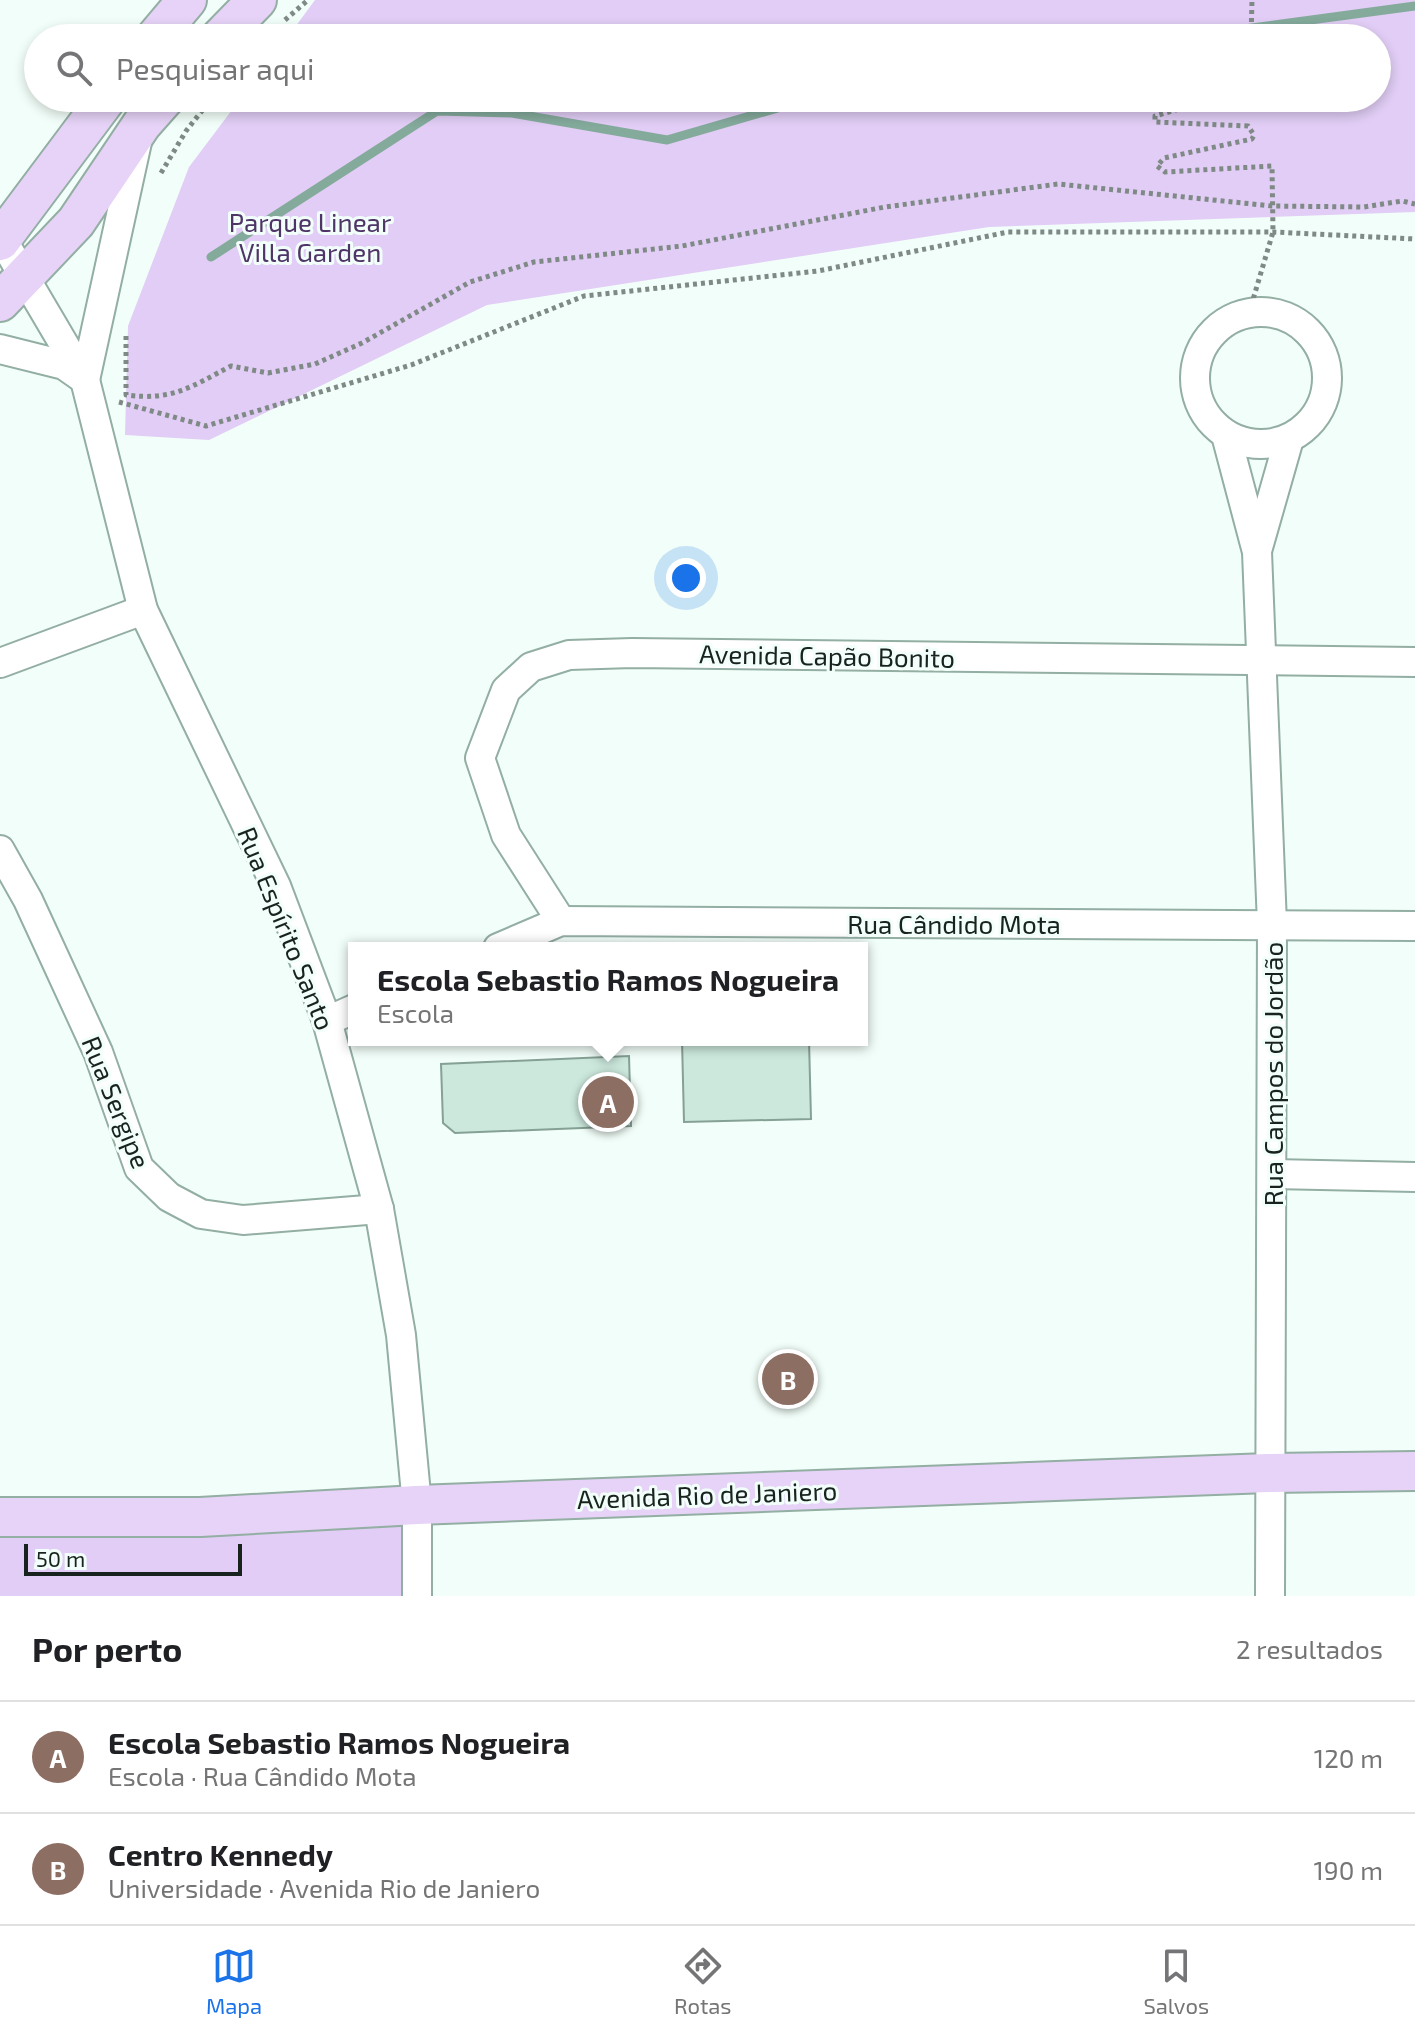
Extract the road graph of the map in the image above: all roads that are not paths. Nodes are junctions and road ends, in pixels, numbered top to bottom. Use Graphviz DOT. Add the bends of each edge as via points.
graph roads {
  1 [pos="187,0"];
  2 [pos="257,0"];
  3 [pos="167,24"];
  4 [pos="234,24"];
  5 [pos="97,112"];
  6 [pos="153,112"];
  7 [pos="154,112"];
  8 [pos="1,240"];
  9 [pos="13,290"];
  10 [pos="0,349"];
  11 [pos="85,380"];
  12 [pos="1226,435"];
  13 [pos="1289,439"];
  14 [pos="1257,552"];
  15 [pos="143,610"];
  16 [pos="1259,661"];
  17 [pos="1415,662"];
  18 [pos="0,663"];
  19 [pos="0,850"];
  20 [pos="561,921"];
  21 [pos="1272,924"];
  22 [pos="1415,926"];
  23 [pos="512,942"];
  24 [pos="348,1012"];
  25 [pos="327,1021"];
  26 [pos="1273,1174"];
  27 [pos="1415,1177"];
  28 [pos="379,1209"];
  29 [pos="1415,1471"];
  30 [pos="1268,1473"];
  31 [pos="417,1505"];
  32 [pos="0,1517"];
  33 [pos="417,1596"];
  34 [pos="1270,1596"];
  1 -- 3 [label="street"];
  2 -- 4 [label="street"];
  5 -- 8 [label="street"];
  6 -- 9 [label="street" via="76,222"];
  7 -- 11 [label="street" via="109,255"];
  8 -- 9 [label="street"];
  9 -- 11 [label="street"];
  10 -- 11 [label="street" via="64,365"];
  11 -- 15 [label="street, Rua Espírito Santo"];
  12 -- 13 [label="street" via="1262,445"];
  12 -- 13 [label="street" via="1198,401 1197,367 1210,335 1228,320 1272,312 1309,331 1324,359 1327,390 1320,410"];
  12 -- 14 [label="street, Rua Campos do Jordão"];
  13 -- 14 [label="street, Rua Campos do Jordão"];
  14 -- 16 [label="street, Rua Campos do Jordão"];
  15 -- 18 [label="street"];
  15 -- 25 [label="street, Rua Espírito Santo" via="276,886"];
  16 -- 17 [label="street, Avenida Capão Bonito"];
  16 -- 20 [label="street, Avenida Capão Bonito" via="632,653 569,655 531,667 506,690 480,758 506,835"];
  16 -- 21 [label="street, Rua Campos do Jordão"];
  19 -- 28 [label="street, Rua Sergipe" via="98,1052 139,1168 169,1197 201,1214 243,1220"];
  20 -- 21 [label="street, Rua Cândido Mota"];
  20 -- 23 [label="street, Rua Cândido Mota"];
  21 -- 22 [label="street, Rua Cândido Mota"];
  21 -- 26 [label="street, Rua Campos do Jordão"];
  24 -- 25 [label="street"];
  25 -- 28 [label="street, Rua Espírito Santo"];
  26 -- 27 [label="street"];
  26 -- 30 [label="street, Rua Campos do Jordão"];
  28 -- 31 [label="street, Rua Espírito Santo" via="401,1335"];
  29 -- 30 [label="street, Avenida Rio de Janiero"];
  30 -- 31 [label="street, Avenida Rio de Janiero"];
  30 -- 34 [label="street, Rua Campos do Jordão"];
  31 -- 32 [label="street, Avenida Rio de Janiero" via="200,1517"];
  31 -- 33 [label="street, Rua Espírito Santo"];
}
